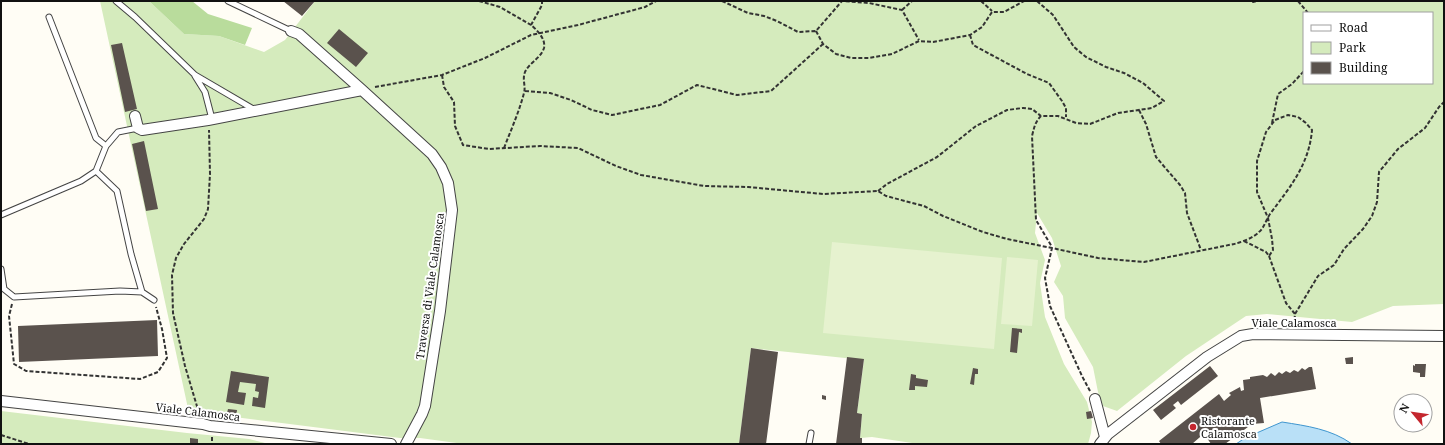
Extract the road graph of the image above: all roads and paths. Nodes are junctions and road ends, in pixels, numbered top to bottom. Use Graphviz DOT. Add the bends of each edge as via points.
graph roads {
  1 [pos="116,1"];
  2 [pos="228,1"];
  3 [pos="479,1"];
  4 [pos="542,1"];
  5 [pos="656,1"];
  6 [pos="722,1"];
  7 [pos="842,1"];
  8 [pos="912,1"];
  9 [pos="981,1"];
  10 [pos="1024,1"];
  11 [pos="1037,1"];
  12 [pos="1253,1"];
  13 [pos="1257,1"];
  14 [pos="1298,1"];
  15 [pos="902,10"];
  16 [pos="992,12"];
  17 [pos="1307,12"];
  18 [pos="49,17"];
  19 [pos="531,25"];
  20 [pos="291,31"];
  21 [pos="816,31"];
  22 [pos="539,32"];
  23 [pos="970,35"];
  24 [pos="919,41"];
  25 [pos="823,44"];
  26 [pos="1303,72"];
  27 [pos="195,75"];
  28 [pos="442,75"];
  29 [pos="362,90"];
  30 [pos="525,91"];
  31 [pos="1444,102"];
  32 [pos="256,110"];
  33 [pos="1139,110"];
  34 [pos="135,116"];
  35 [pos="1041,116"];
  36 [pos="1066,118"];
  37 [pos="210,119"];
  38 [pos="1271,125"];
  39 [pos="138,128"];
  40 [pos="106,146"];
  41 [pos="504,148"];
  42 [pos="96,171"];
  43 [pos="878,191"];
  44 [pos="1,215"];
  45 [pos="1268,218"];
  46 [pos="1244,241"];
  47 [pos="1052,248"];
  48 [pos="1201,250"];
  49 [pos="1270,256"];
  50 [pos="1,270"];
  51 [pos="142,292"];
  52 [pos="14,297"];
  53 [pos="154,300"];
  54 [pos="1295,314"];
  55 [pos="1294,334"];
  56 [pos="1444,336"];
  57 [pos="1094,399"];
  58 [pos="1,401"];
  59 [pos="203,424"];
  60 [pos="811,433"];
  61 [pos="1,436"];
  62 [pos="1102,441"];
  63 [pos="29,444"];
  64 [pos="391,444"];
  65 [pos="406,444"];
  66 [pos="809,444"];
  1 -- 27 [label="lane"];
  2 -- 20 [label="lane"];
  3 -- 19 [label="path" via="500,8"];
  4 -- 19 [label="path"];
  5 -- 22 [label="path" via="645,7 578,25"];
  6 -- 21 [label="path" via="748,13 777,21 798,32"];
  7 -- 15 [label="path" via="869,3"];
  7 -- 21 [label="path"];
  8 -- 15 [label="path"];
  9 -- 16 [label="path"];
  10 -- 16 [label="path" via="1004,12"];
  11 -- 33 [label="path" via="1053,15 1074,47 1086,57 1143,83 1164,101 1152,108"];
  12 -- 13 [label="path"];
  14 -- 17 [label="path"];
  15 -- 24 [label="path"];
  16 -- 23 [label="path" via="982,27"];
  18 -- 40 [label="lane" via="96,138"];
  19 -- 22 [label="path"];
  20 -- 29 [label="street, Traversa di Viale Calamosca" via="298,34"];
  21 -- 25 [label="path"];
  22 -- 28 [label="path"];
  22 -- 30 [label="path" via="544,48 526,71 523,80"];
  23 -- 24 [label="path" via="933,42"];
  23 -- 36 [label="path" via="973,45 1048,83 1066,108"];
  24 -- 25 [label="path" via="892,54 869,58 851,58 836,54"];
  25 -- 30 [label="path" via="770,91 736,95 697,86 660,105 612,115 550,93"];
  26 -- 38 [label="path" via="1278,94"];
  27 -- 32 [label="lane"];
  27 -- 37 [label="lane" via="205,92"];
  28 -- 29 [label="path"];
  28 -- 41 [label="path" via="444,87 454,102 455,126 463,145 489,149"];
  29 -- 32 [label="street"];
  29 -- 65 [label="street, Traversa di Viale Calamosca" via="432,154 441,167 451,195 452,210 440,310 425,406"];
  30 -- 41 [label="path"];
  31 -- 54 [label="path" via="1425,128 1398,149 1379,172 1377,202 1372,216 1344,248 1334,265 1318,276"];
  32 -- 37 [label="street"];
  33 -- 36 [label="path" via="1118,113 1090,124"];
  33 -- 48 [label="path" via="1156,157 1185,193 1187,213"];
  34 -- 39 [label="street"];
  35 -- 36 [label="path"];
  35 -- 43 [label="path" via="1032,109 1007,110 976,126 937,157"];
  35 -- 47 [label="path" via="1034,126 1032,136 1036,220"];
  37 -- 39 [label="street" via="142,130"];
  37 -- 59 [label="path" via="208,209 204,219 176,258 172,275 175,319 194,400"];
  38 -- 45 [label="path" via="1266,132 1257,161 1257,192"];
  38 -- 45 [label="path" via="1275,120 1288,115 1298,117 1312,130 1306,159 1295,180"];
  39 -- 40 [label="lane" via="118,132"];
  40 -- 42 [label="lane"];
  41 -- 43 [label="path" via="578,148 641,175 704,186 823,194"];
  42 -- 44 [label="lane" via="81,181"];
  42 -- 51 [label="lane" via="117,191"];
  43 -- 47 [label="path" via="886,196 924,206 983,232"];
  45 -- 46 [label="path" via="1259,232"];
  45 -- 49 [label="path" via="1273,250"];
  46 -- 48 [label="path"];
  46 -- 49 [label="path"];
  47 -- 48 [label="path" via="1098,258 1144,262"];
  47 -- 57 [label="path" via="1046,278 1050,306"];
  49 -- 54 [label="path" via="1286,303"];
  50 -- 52 [label="lane" via="4,289"];
  51 -- 52 [label="lane"];
  51 -- 53 [label="lane"];
  52 -- 53 [label="path" via="9,316 14,364 26,371 140,380 158,372 167,358"];
  54 -- 55 [label="path"];
  55 -- 56 [label="street, Viale Calamosca"];
  55 -- 62 [label="street, Viale Calamosca" via="1241,336 1207,357"];
  57 -- 62 [label="street, Viale Calamosca"];
  58 -- 59 [label="street, Viale Calamosca"];
  59 -- 64 [label="street, Viale Calamosca"];
  60 -- 66 [label="lane"];
  61 -- 63 [label="path"];
}
